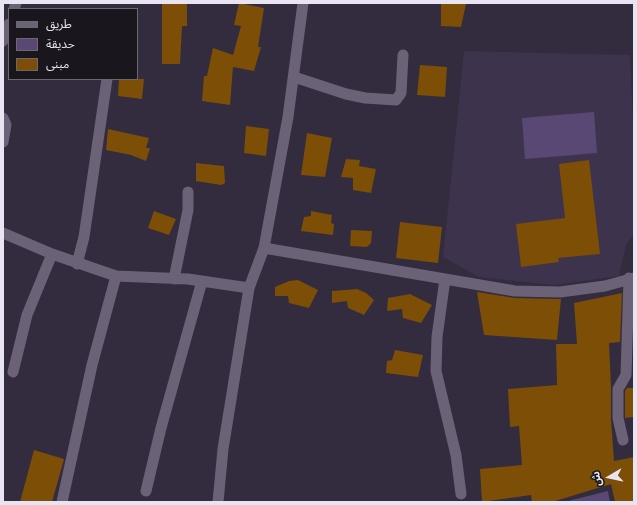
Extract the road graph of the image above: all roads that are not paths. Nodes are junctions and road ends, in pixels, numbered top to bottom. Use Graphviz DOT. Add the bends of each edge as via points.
graph roads {
  1 [pos="303,3"];
  2 [pos="8,27"];
  3 [pos="3,40"];
  4 [pos="403,55"];
  5 [pos="294,77"];
  6 [pos="107,80"];
  7 [pos="3,118"];
  8 [pos="3,142"];
  9 [pos="188,192"];
  10 [pos="3,233"];
  11 [pos="264,248"];
  12 [pos="52,254"];
  13 [pos="77,264"];
  14 [pos="116,276"];
  15 [pos="445,278"];
  16 [pos="632,278"];
  17 [pos="174,279"];
  18 [pos="202,281"];
  19 [pos="249,288"];
  20 [pos="13,372"];
  21 [pos="623,440"];
  22 [pos="146,491"];
  23 [pos="461,494"];
  24 [pos="62,502"];
  25 [pos="218,502"];
  1 -- 5 [label="street"];
  2 -- 3 [label="street"];
  4 -- 5 [label="street" via="401,93 396,100 346,94"];
  5 -- 11 [label="street"];
  6 -- 13 [label="street" via="84,237"];
  7 -- 8 [label="street" via="6,125"];
  9 -- 17 [label="street" via="188,210"];
  10 -- 12 [label="street"];
  11 -- 15 [label="street"];
  11 -- 19 [label="street"];
  12 -- 13 [label="street"];
  12 -- 20 [label="street" via="27,316"];
  13 -- 14 [label="street"];
  14 -- 17 [label="street"];
  14 -- 24 [label="street" via="92,365"];
  15 -- 16 [label="street" via="515,291 560,292 605,286"];
  15 -- 23 [label="street" via="437,337 436,371 446,406"];
  16 -- 21 [label="street" via="626,375 618,389 618,418"];
  17 -- 18 [label="street"];
  18 -- 19 [label="street"];
  18 -- 22 [label="street"];
  19 -- 25 [label="street" via="223,448"];
}
